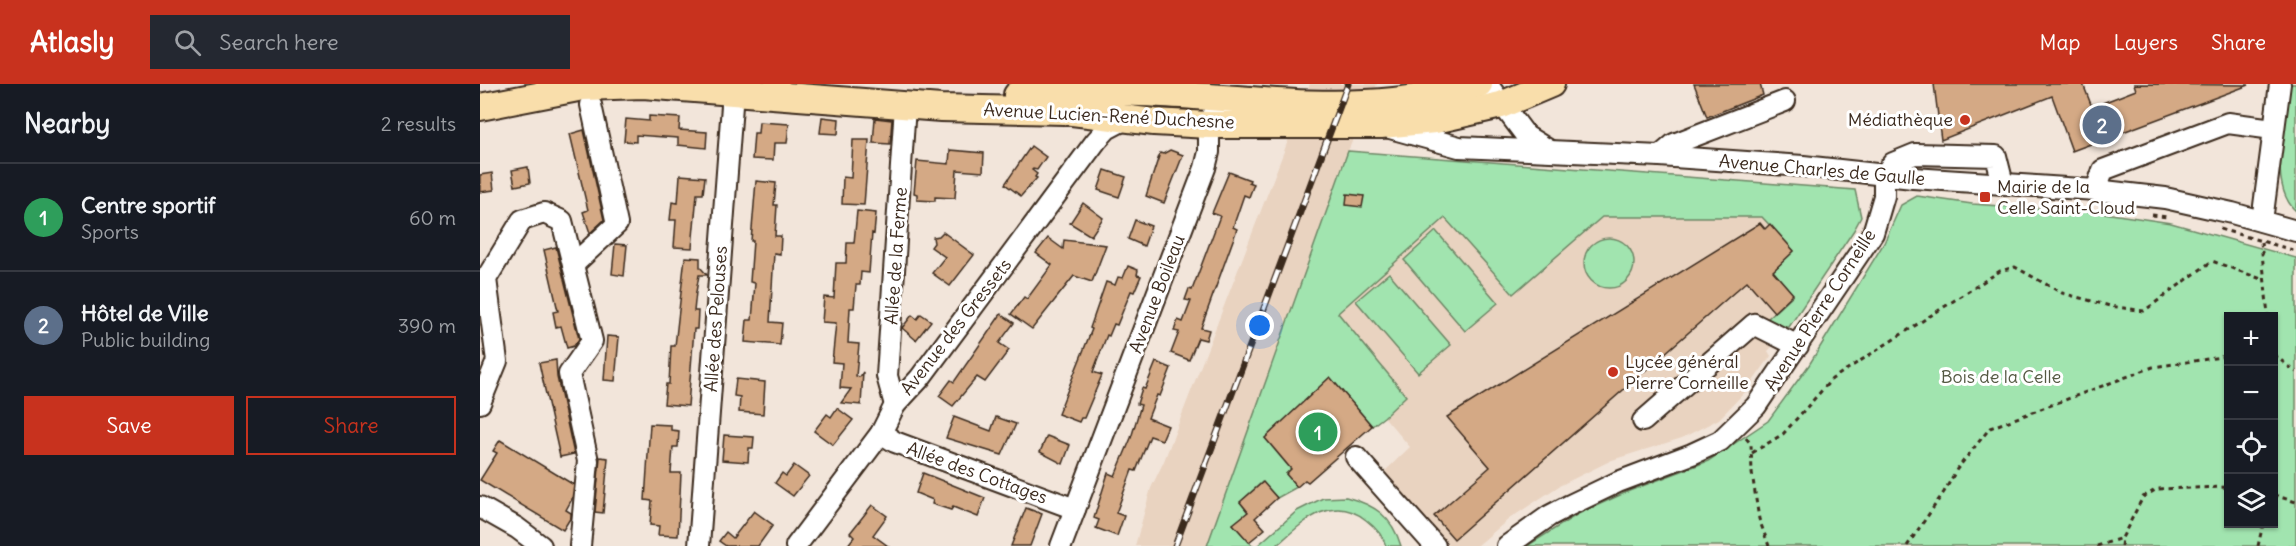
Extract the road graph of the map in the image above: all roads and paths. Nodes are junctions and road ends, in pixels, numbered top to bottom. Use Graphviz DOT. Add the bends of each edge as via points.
graph roads {
  1 [pos="521,84"];
  2 [pos="795,84"];
  3 [pos="1551,84"];
  4 [pos="2280,84"];
  5 [pos="480,90"];
  6 [pos="1483,90"];
  7 [pos="733,92"];
  8 [pos="1119,98"];
  9 [pos="1785,101"];
  10 [pos="1288,103"];
  11 [pos="591,105"];
  12 [pos="905,106"];
  13 [pos="480,107"];
  14 [pos="1446,118"];
  15 [pos="1209,124"];
  16 [pos="1381,125"];
  17 [pos="2273,129"];
  18 [pos="1459,147"];
  19 [pos="1549,150"];
  20 [pos="1660,156"];
  21 [pos="1884,175"];
  22 [pos="2003,184"];
  23 [pos="2096,190"];
  24 [pos="2145,214"];
  25 [pos="2177,219"];
  26 [pos="2262,221"];
  27 [pos="2218,229"];
  28 [pos="2296,231"];
  29 [pos="2261,242"];
  30 [pos="2296,251"];
  31 [pos="573,265"];
  32 [pos="2265,280"];
  33 [pos="2268,312"];
  34 [pos="1798,346"];
  35 [pos="2224,357"];
  36 [pos="2278,358"];
  37 [pos="2296,372"];
  38 [pos="480,403"];
  39 [pos="895,405"];
  40 [pos="1643,421"];
  41 [pos="1736,426"];
  42 [pos="881,433"];
  43 [pos="1752,453"];
  44 [pos="1356,457"];
  45 [pos="2224,487"];
  46 [pos="2278,496"];
  47 [pos="2296,502"];
  48 [pos="480,507"];
  49 [pos="1075,509"];
  50 [pos="2262,528"];
  51 [pos="2122,538"];
  52 [pos="541,546"];
  53 [pos="580,546"];
  54 [pos="699,546"];
  55 [pos="796,546"];
  56 [pos="1061,546"];
  57 [pos="1435,546"];
  58 [pos="1508,546"];
  59 [pos="1768,546"];
  60 [pos="1907,546"];
  61 [pos="2097,546"];
  62 [pos="2121,546"];
  63 [pos="2258,546"];
  1 -- 5 [label="main road"];
  2 -- 8 [label="main road, Avenue Lucien-René Duchesne" via="973,95"];
  3 -- 6 [label="main road"];
  4 -- 17 [label="street"];
  6 -- 10 [label="main road, Avenue Lucien-René Duchesne" via="1396,101"];
  6 -- 14 [label="main road, Avenue Lucien-René Duchesne"];
  6 -- 14 [label="street"];
  6 -- 19 [label="street" via="1526,136"];
  7 -- 12 [label="main road, Avenue Lucien-René Duchesne"];
  7 -- 13 [label="main road, Avenue Lucien-René Duchesne" via="643,85 583,87"];
  7 -- 54 [label="street, Allée des Pelouses"];
  8 -- 10 [label="main road, Avenue Lucien-René Duchesne"];
  8 -- 12 [label="main road, Avenue Lucien-René Duchesne" via="1064,111"];
  8 -- 15 [label="main road, Avenue Lucien-René Duchesne"];
  8 -- 39 [label="street, Avenue des Gressets" via="1107,129 920,378"];
  9 -- 20 [label="street" via="1674,144"];
  10 -- 15 [label="street" via="1271,111 1220,109"];
  11 -- 31 [label="street" via="617,224"];
  12 -- 39 [label="street, Allée de la Ferme" via="888,376"];
  14 -- 16 [label="main road, Avenue Lucien-René Duchesne"];
  14 -- 18 [label="street"];
  15 -- 16 [label="main road, Avenue Lucien-René Duchesne"];
  15 -- 49 [label="street, Avenue Boileau" via="1205,168"];
  16 -- 18 [label="street, Avenue Charles de Gaulle"];
  17 -- 23 [label="street" via="2228,123 2103,170"];
  17 -- 26 [label="street"];
  18 -- 19 [label="street, Avenue Charles de Gaulle"];
  19 -- 20 [label="street, Avenue Charles de Gaulle"];
  20 -- 21 [label="street, Avenue Charles de Gaulle" via="1803,165"];
  21 -- 22 [label="street, Avenue Charles de Gaulle"];
  21 -- 22 [label="street" via="1893,163 1915,154 1996,156"];
  21 -- 34 [label="street, Avenue Pierre Corneille" via="1884,196 1873,233"];
  22 -- 23 [label="street, Avenue Charles de Gaulle"];
  23 -- 26 [label="street, Avenue Charles de Gaulle" via="2164,198"];
  24 -- 25 [label="path"];
  26 -- 28 [label="street, Avenue Charles de Gaulle"];
  27 -- 29 [label="path"];
  29 -- 30 [label="path"];
  29 -- 32 [label="path"];
  31 -- 38 [label="street" via="562,221 544,213 522,220 486,279 497,361"];
  31 -- 53 [label="street" via="592,341 569,374 588,461"];
  32 -- 33 [label="path"];
  32 -- 43 [label="path" via="2212,261 2144,311 2062,293 2015,267 2000,271 1833,379 1783,434"];
  34 -- 40 [label="street" via="1755,324"];
  34 -- 41 [label="street, Avenue Pierre Corneille" via="1756,406"];
  35 -- 60 [label="path" via="2153,367 1990,428 1957,469"];
  36 -- 37 [label="path"];
  39 -- 42 [label="street, Avenue des Gressets"];
  41 -- 43 [label="path" via="1751,444"];
  41 -- 58 [label="street, Avenue Pierre Corneille" via="1707,448 1643,471 1549,516"];
  42 -- 49 [label="street, Allée des Cottages" via="895,442"];
  42 -- 55 [label="street, Avenue des Gressets"];
  43 -- 59 [label="path" via="1759,519"];
  44 -- 57 [label="street"];
  45 -- 51 [label="path" via="2157,489 2143,497"];
  46 -- 47 [label="path"];
  48 -- 52 [label="street"];
  49 -- 56 [label="street, Avenue Boileau"];
  50 -- 63 [label="path"];
  51 -- 61 [label="path"];
  51 -- 62 [label="path"];
}
